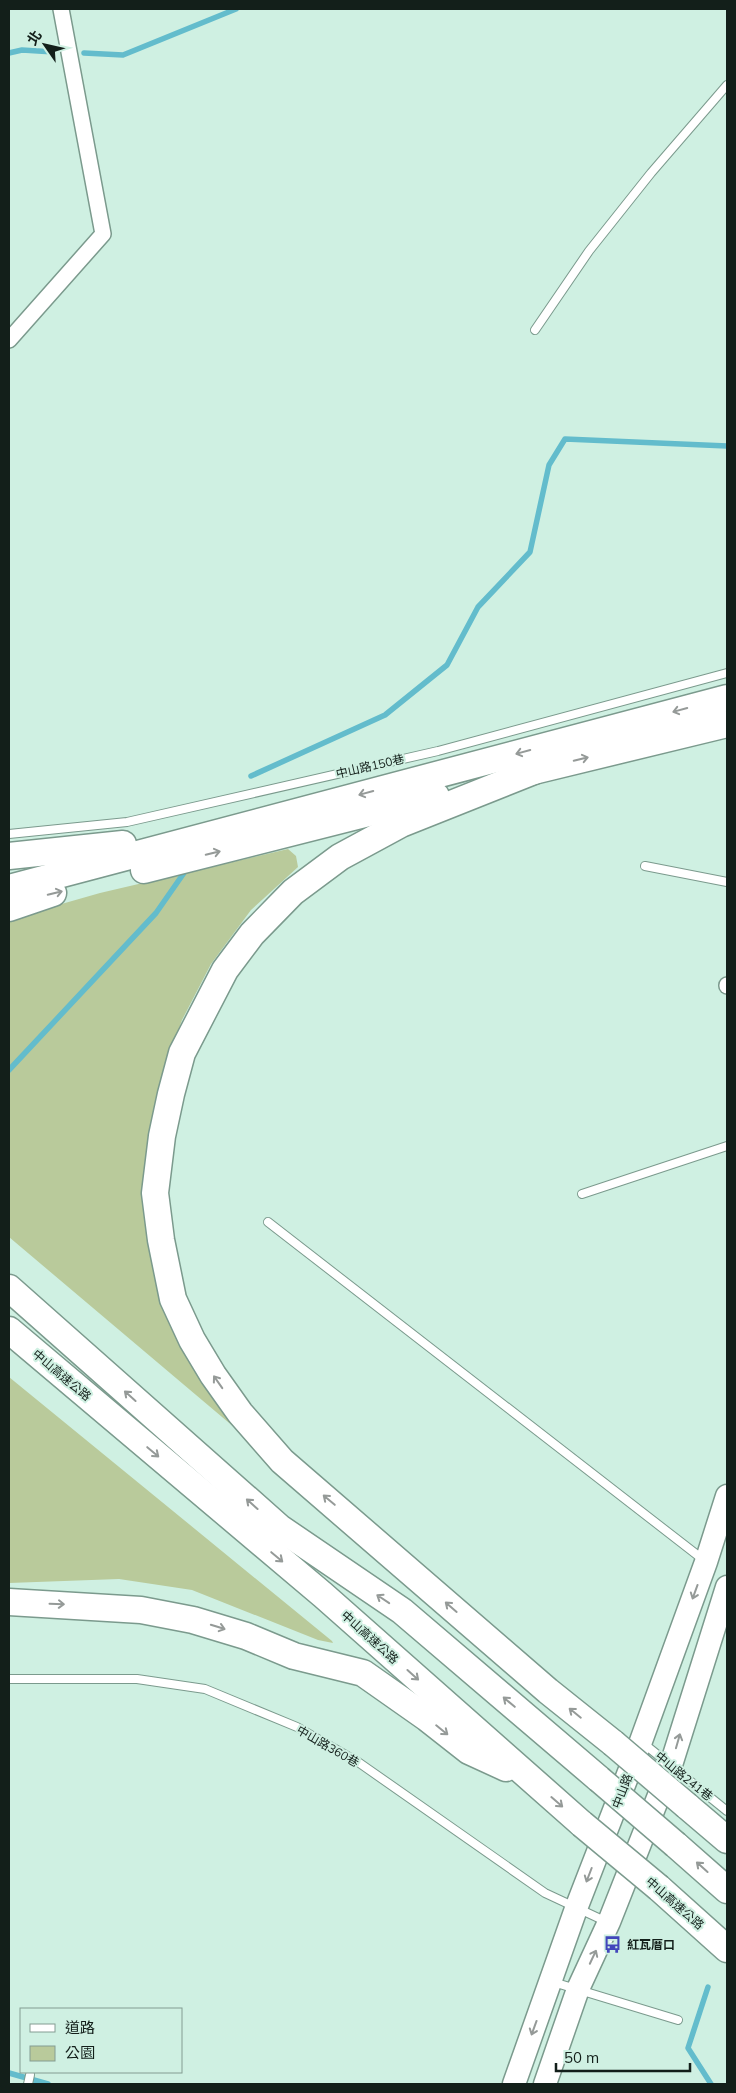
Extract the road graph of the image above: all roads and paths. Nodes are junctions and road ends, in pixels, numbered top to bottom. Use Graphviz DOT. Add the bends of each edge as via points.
graph roads {
  1 [pos="61,9"];
  2 [pos="727,85"];
  3 [pos="535,330"];
  4 [pos="9,340"];
  5 [pos="727,673"];
  6 [pos="727,698"];
  7 [pos="727,724"];
  8 [pos="534,770"];
  9 [pos="9,834"];
  10 [pos="188,840"];
  11 [pos="9,856"];
  12 [pos="645,866"];
  13 [pos="727,882"];
  14 [pos="9,888"];
  15 [pos="9,908"];
  16 [pos="727,1146"];
  17 [pos="582,1194"];
  18 [pos="268,1222"];
  19 [pos="9,1288"];
  20 [pos="9,1330"];
  21 [pos="727,1496"];
  22 [pos="706,1562"];
  23 [pos="727,1587"];
  24 [pos="9,1602"];
  25 [pos="9,1678"];
  26 [pos="641,1741"];
  27 [pos="671,1765"];
  28 [pos="531,1779"];
  29 [pos="727,1811"];
  30 [pos="727,1840"];
  31 [pos="727,1890"];
  32 [pos="577,1906"];
  33 [pos="609,1922"];
  34 [pos="727,1949"];
  35 [pos="552,1982"];
  36 [pos="578,1989"];
  37 [pos="678,2020"];
  38 [pos="30,2076"];
  39 [pos="28,2084"];
  40 [pos="514,2084"];
  41 [pos="545,2084"];
  1 -- 4 [label="street" via="103,234"];
  2 -- 3 [label="lane" via="596,243"];
  5 -- 9 [label="lane, 中山路150巷" via="438,750 126,822"];
  6 -- 10 [label="highway, one-way"];
  8 -- 7 [label="highway, one-way"];
  15 -- 8 [label="highway, one-way" via="36,898"];
  30 -- 8 [label="highway, one-way, bridge" via="548,1691 282,1461 240,1413 192,1340 173,1299 161,1240 155,1192 170,1094 182,1053 226,970 252,934 294,892 340,857 401,824"];
  10 -- 11 [label="highway" via="166,839"];
  10 -- 14 [label="highway"];
  12 -- 13 [label="lane"];
  16 -- 17 [label="lane"];
  18 -- 22 [label="lane"];
  31 -- 19 [label="highway, one-way, bridge" via="402,1611 280,1528"];
  20 -- 28 [label="highway, 中山高速公路, one-way" via="323,1595"];
  21 -- 22 [label="main road, 中山路"];
  22 -- 26 [label="main road, 中山路, one-way"];
  27 -- 23 [label="main road, one-way"];
  24 -- 28 [label="highway, one-way" via="141,1610 193,1620 246,1636 294,1656 363,1673 469,1751"];
  25 -- 32 [label="lane, 中山路360巷" via="137,1679 205,1689 297,1727 358,1762 545,1893"];
  26 -- 27 [label="lane, 中山路241巷"];
  26 -- 32 [label="main road, 中山路, one-way"];
  27 -- 29 [label="lane, 中山路241巷"];
  27 -- 33 [label="main road"];
  28 -- 34 [label="highway, 中山高速公路, one-way, bridge"];
  32 -- 33 [label="lane, 中山路360巷"];
  32 -- 35 [label="main road, 中山路"];
  36 -- 33 [label="main road, one-way"];
  35 -- 36 [label="lane"];
  35 -- 40 [label="main road, 中山路, one-way"];
  36 -- 37 [label="lane"];
  36 -- 41 [label="main road"];
  38 -- 39 [label="lane"];
}
